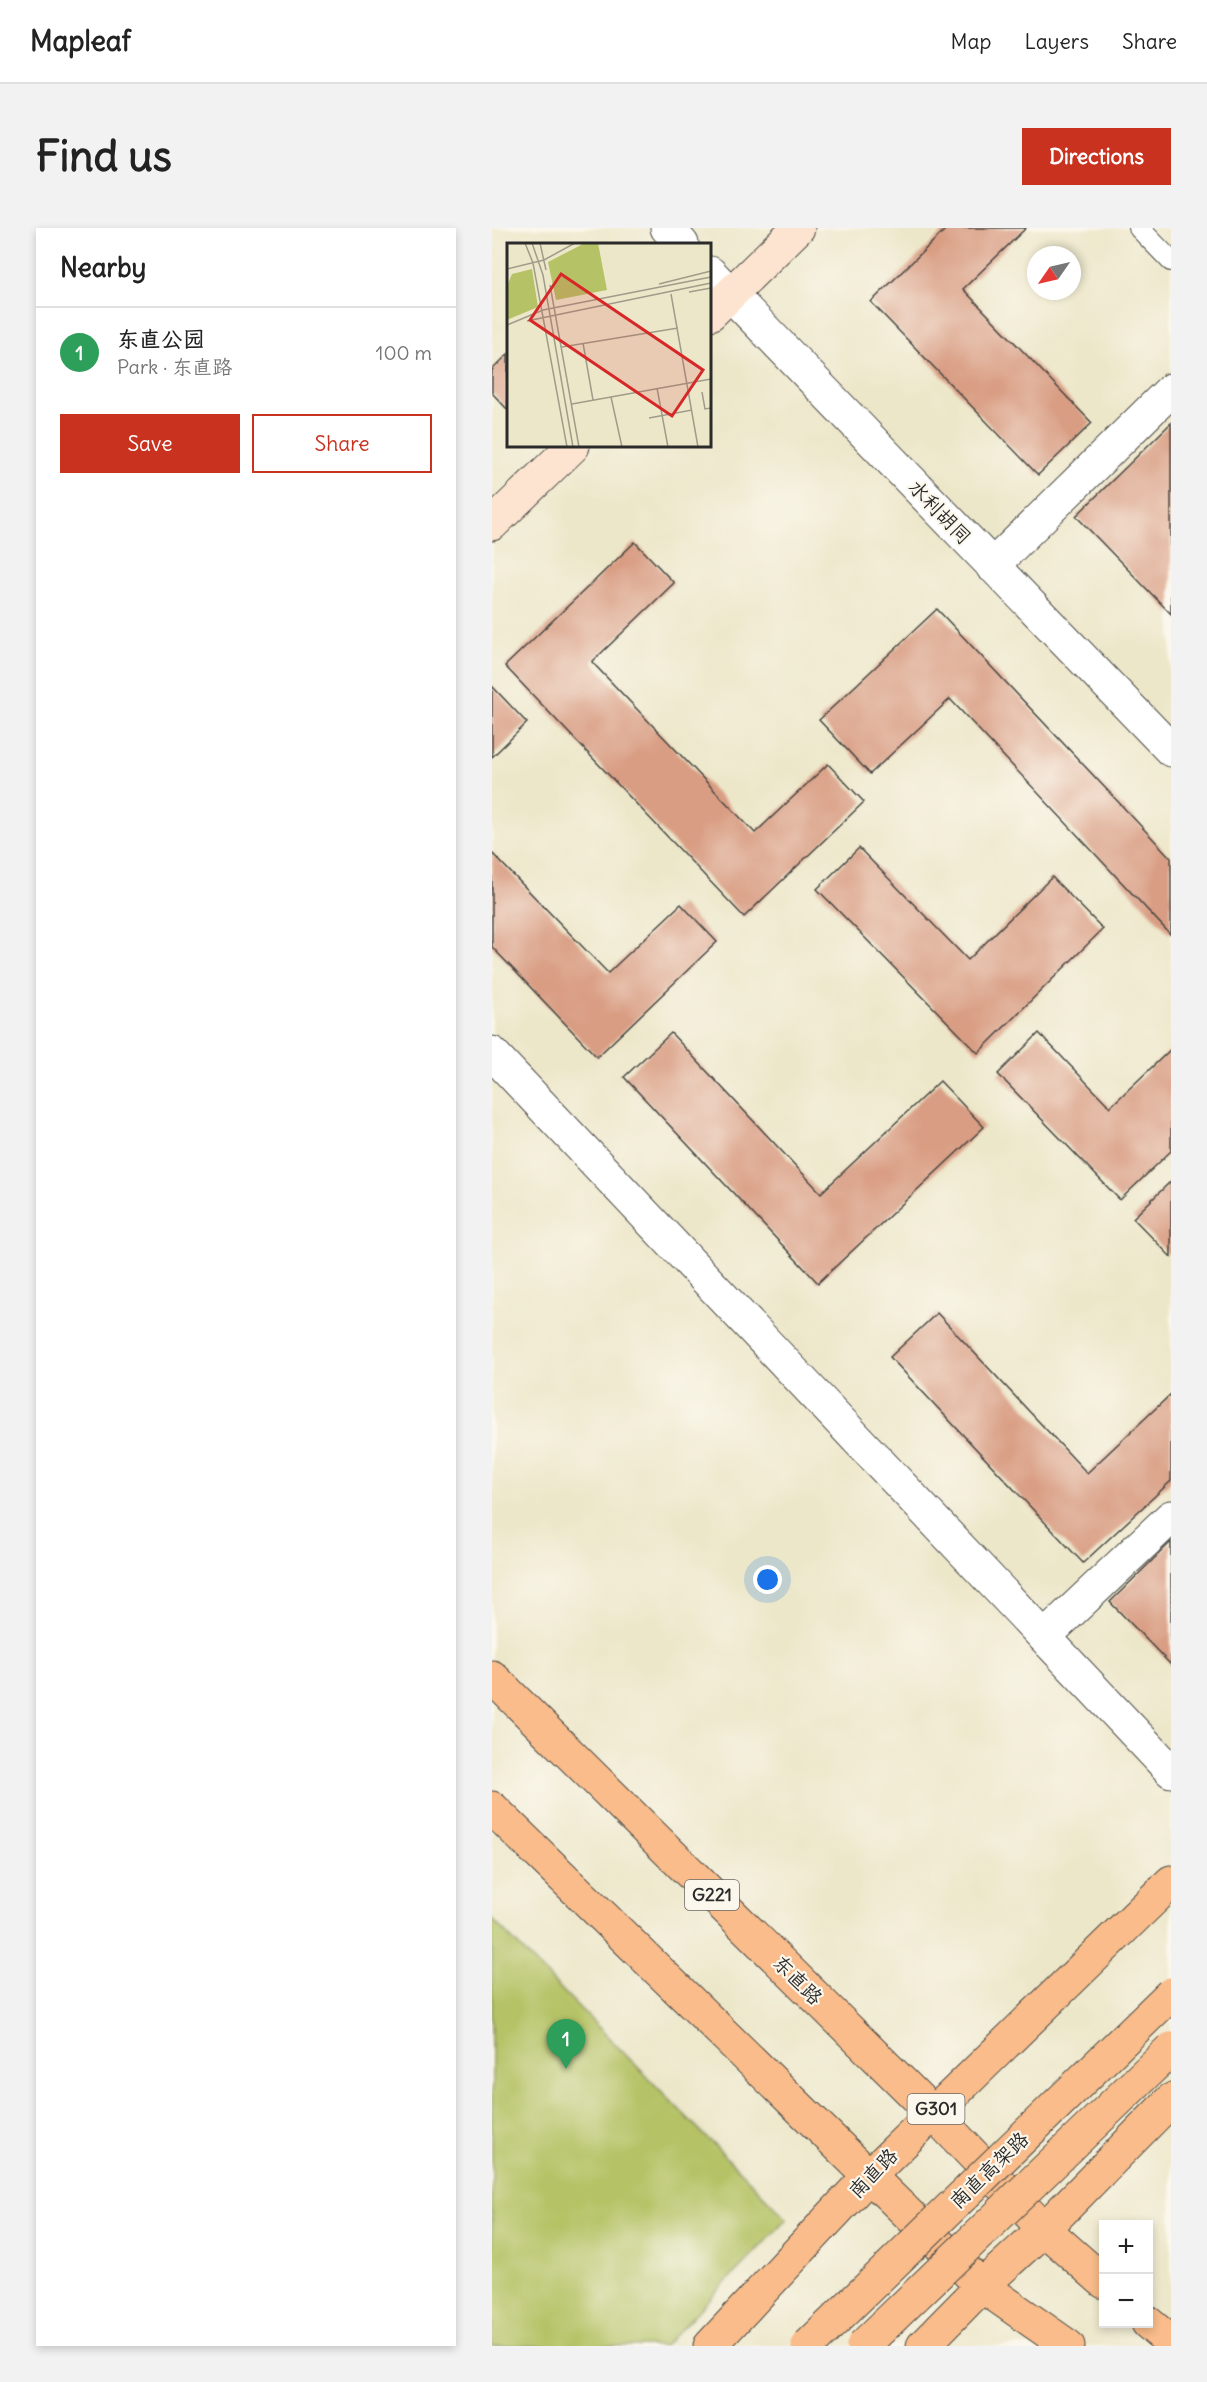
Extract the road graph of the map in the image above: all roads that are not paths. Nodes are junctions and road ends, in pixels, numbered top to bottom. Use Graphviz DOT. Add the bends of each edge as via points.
graph roads {
  1 [pos="667,228"];
  2 [pos="798,228"];
  3 [pos="1139,228"];
  4 [pos="681,243"];
  5 [pos="1171,261"];
  6 [pos="716,294"];
  7 [pos="1171,390"];
  8 [pos="572,447"];
  9 [pos="492,524"];
  10 [pos="992,566"];
  11 [pos="1171,750"];
  12 [pos="492,1053"];
  13 [pos="1171,1516"];
  14 [pos="1044,1637"];
  15 [pos="492,1677"];
  16 [pos="1171,1771"];
  17 [pos="492,1808"];
  18 [pos="1171,1882"];
  19 [pos="1171,1994"];
  20 [pos="1171,2049"];
  21 [pos="1171,2100"];
  22 [pos="932,2112"];
  23 [pos="868,2177"];
  24 [pos="1044,2229"];
  25 [pos="1099,2278"];
  26 [pos="982,2286"];
  27 [pos="1153,2326"];
  28 [pos="1171,2342"];
  29 [pos="710,2346"];
  30 [pos="808,2346"];
  31 [pos="863,2346"];
  32 [pos="923,2346"];
  33 [pos="1068,2346"];
  1 -- 4 [label="street"];
  2 -- 6 [label="street"];
  3 -- 5 [label="lane"];
  6 -- 10 [label="street, 水利胡同"];
  7 -- 10 [label="street"];
  8 -- 9 [label="street"];
  10 -- 11 [label="street, 水利胡同"];
  12 -- 14 [label="street"];
  13 -- 14 [label="street"];
  14 -- 16 [label="street"];
  15 -- 22 [label="highway, 东直路 / G221"];
  17 -- 23 [label="highway"];
  18 -- 22 [label="highway, 南直路 / G301"];
  19 -- 30 [label="highway, 南直高架路, bridge"];
  20 -- 31 [label="highway, 南直高架路, bridge"];
  21 -- 24 [label="highway"];
  22 -- 23 [label="highway, 南直路 / G301"];
  22 -- 24 [label="highway, 东直路 / G221"];
  23 -- 26 [label="highway"];
  23 -- 29 [label="highway, 南直路 / G301"];
  24 -- 25 [label="highway, 东直路 / G221"];
  24 -- 26 [label="highway"];
  26 -- 32 [label="highway"];
  26 -- 33 [label="highway"];
  27 -- 28 [label="highway"];
}
